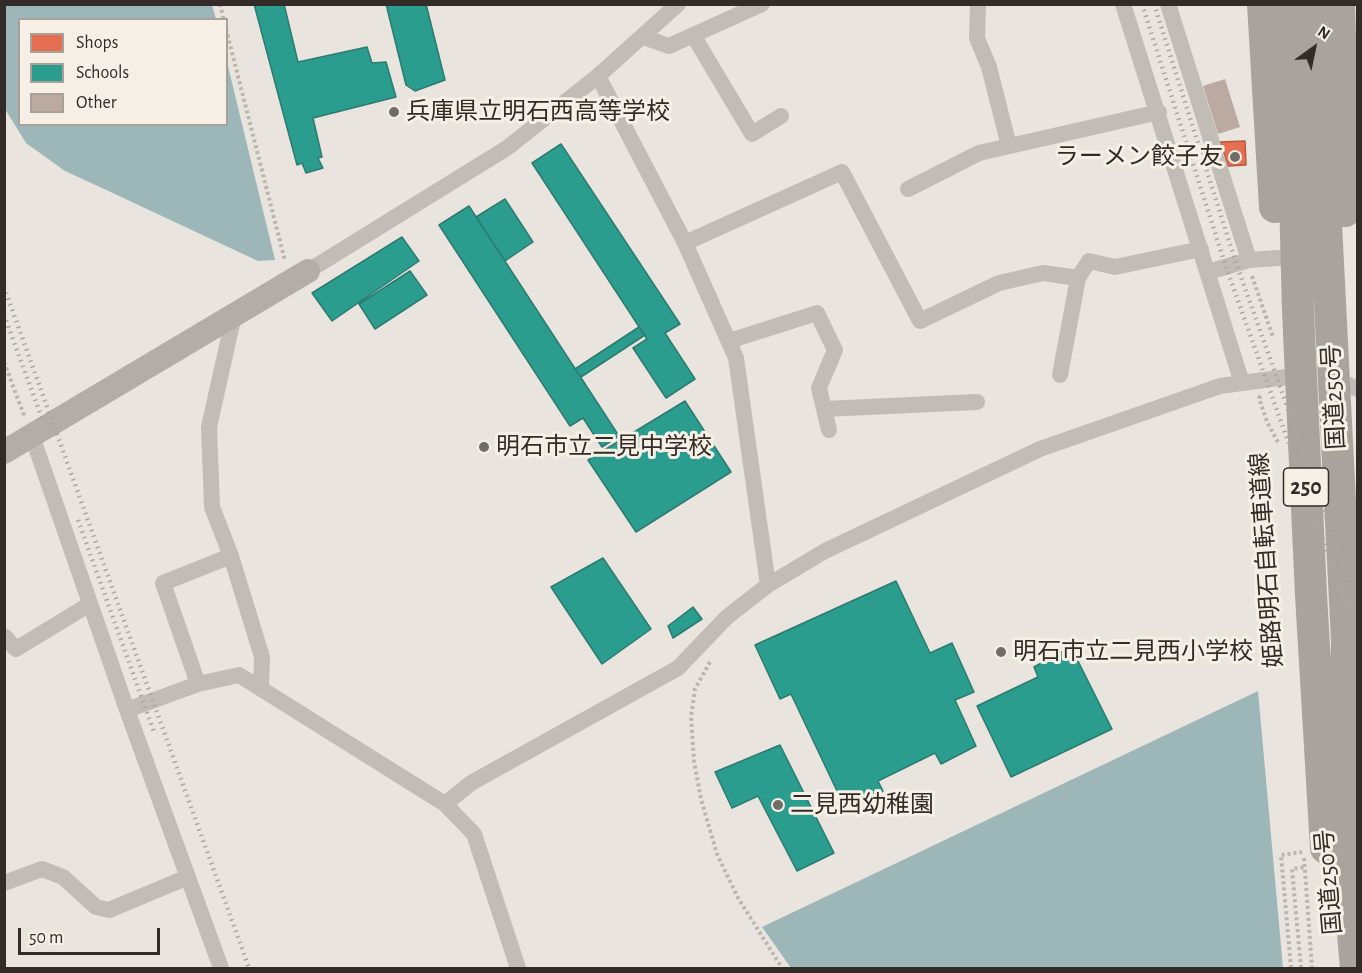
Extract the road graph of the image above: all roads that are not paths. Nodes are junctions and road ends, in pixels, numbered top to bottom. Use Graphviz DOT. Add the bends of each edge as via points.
graph roads {
  1 [pos="678,4"];
  2 [pos="762,4"];
  3 [pos="978,4"];
  4 [pos="1123,4"];
  5 [pos="1168,4"];
  6 [pos="1263,4"];
  7 [pos="1290,4"];
  8 [pos="1315,4"];
  9 [pos="1339,4"];
  10 [pos="693,35"];
  11 [pos="643,37"];
  12 [pos="598,76"];
  13 [pos="1159,112"];
  14 [pos="781,116"];
  15 [pos="1009,146"];
  16 [pos="1351,150"];
  17 [pos="908,189"];
  18 [pos="685,243"];
  19 [pos="1201,249"];
  20 [pos="1259,262"];
  21 [pos="1208,272"];
  22 [pos="301,275"];
  23 [pos="1078,278"];
  24 [pos="1298,310"];
  25 [pos="234,315"];
  26 [pos="729,341"];
  27 [pos="1060,375"];
  28 [pos="1319,381"];
  29 [pos="1242,383"];
  30 [pos="977,402"];
  31 [pos="824,409"];
  32 [pos="829,430"];
  33 [pos="32,436"];
  34 [pos="4,452"];
  35 [pos="231,556"];
  36 [pos="768,585"];
  37 [pos="90,604"];
  38 [pos="4,636"];
  39 [pos="198,684"];
  40 [pos="261,689"];
  41 [pos="127,710"];
  42 [pos="446,804"];
  43 [pos="188,877"];
  44 [pos="4,883"];
  45 [pos="221,969"];
  46 [pos="518,969"];
  47 [pos="1336,969"];
  48 [pos="1356,969"];
  1 -- 11 [label="street"];
  2 -- 10 [label="street"];
  3 -- 15 [label="street" via="977,38 989,67"];
  4 -- 13 [label="street"];
  5 -- 20 [label="street"];
  6 -- 20 [label="highway"];
  7 -- 24 [label="highway, 国道250号 / 250"];
  8 -- 28 [label="highway, 国道250号 / 250"];
  9 -- 16 [label="highway, 250"];
  10 -- 11 [label="street" via="669,46"];
  10 -- 14 [label="street" via="752,134"];
  11 -- 12 [label="street"];
  12 -- 18 [label="street"];
  12 -- 22 [label="street" via="507,148"];
  13 -- 15 [label="street"];
  13 -- 19 [label="street"];
  15 -- 17 [label="street" via="979,153"];
  16 -- 28 [label="highway, 250" via="1346,334"];
  18 -- 23 [label="street" via="842,172 920,321 999,283 1043,273"];
  18 -- 26 [label="street"];
  19 -- 21 [label="street"];
  19 -- 23 [label="street" via="1115,267 1089,261"];
  20 -- 21 [label="street"];
  20 -- 24 [label="highway"];
  21 -- 29 [label="street"];
  22 -- 25 [label="street"];
  23 -- 27 [label="street"];
  24 -- 28 [label="highway, 国道250号 / 250"];
  25 -- 33 [label="street"];
  25 -- 35 [label="street" via="209,427 212,507"];
  26 -- 31 [label="street" via="817,313 835,350 819,388"];
  26 -- 36 [label="street" via="736,358"];
  28 -- 29 [label="street"];
  28 -- 47 [label="highway, 国道250号 / 250" via="1313,630"];
  28 -- 48 [label="highway, 国道250号 / 250" via="1347,641 1345,842"];
  29 -- 36 [label="street" via="1220,386 1040,449 825,551"];
  30 -- 31 [label="street"];
  31 -- 32 [label="street"];
  33 -- 34 [label="street"];
  33 -- 37 [label="street"];
  35 -- 39 [label="street" via="163,583"];
  35 -- 40 [label="street" via="262,657"];
  36 -- 42 [label="street" via="727,617 678,668 471,783"];
  37 -- 38 [label="street" via="16,649"];
  37 -- 41 [label="street"];
  39 -- 40 [label="street" via="239,675"];
  39 -- 41 [label="street"];
  40 -- 42 [label="street"];
  41 -- 43 [label="street"];
  42 -- 46 [label="street" via="474,834"];
  43 -- 44 [label="street" via="109,909 96,907 63,877 42,868"];
  43 -- 45 [label="street"];
}
